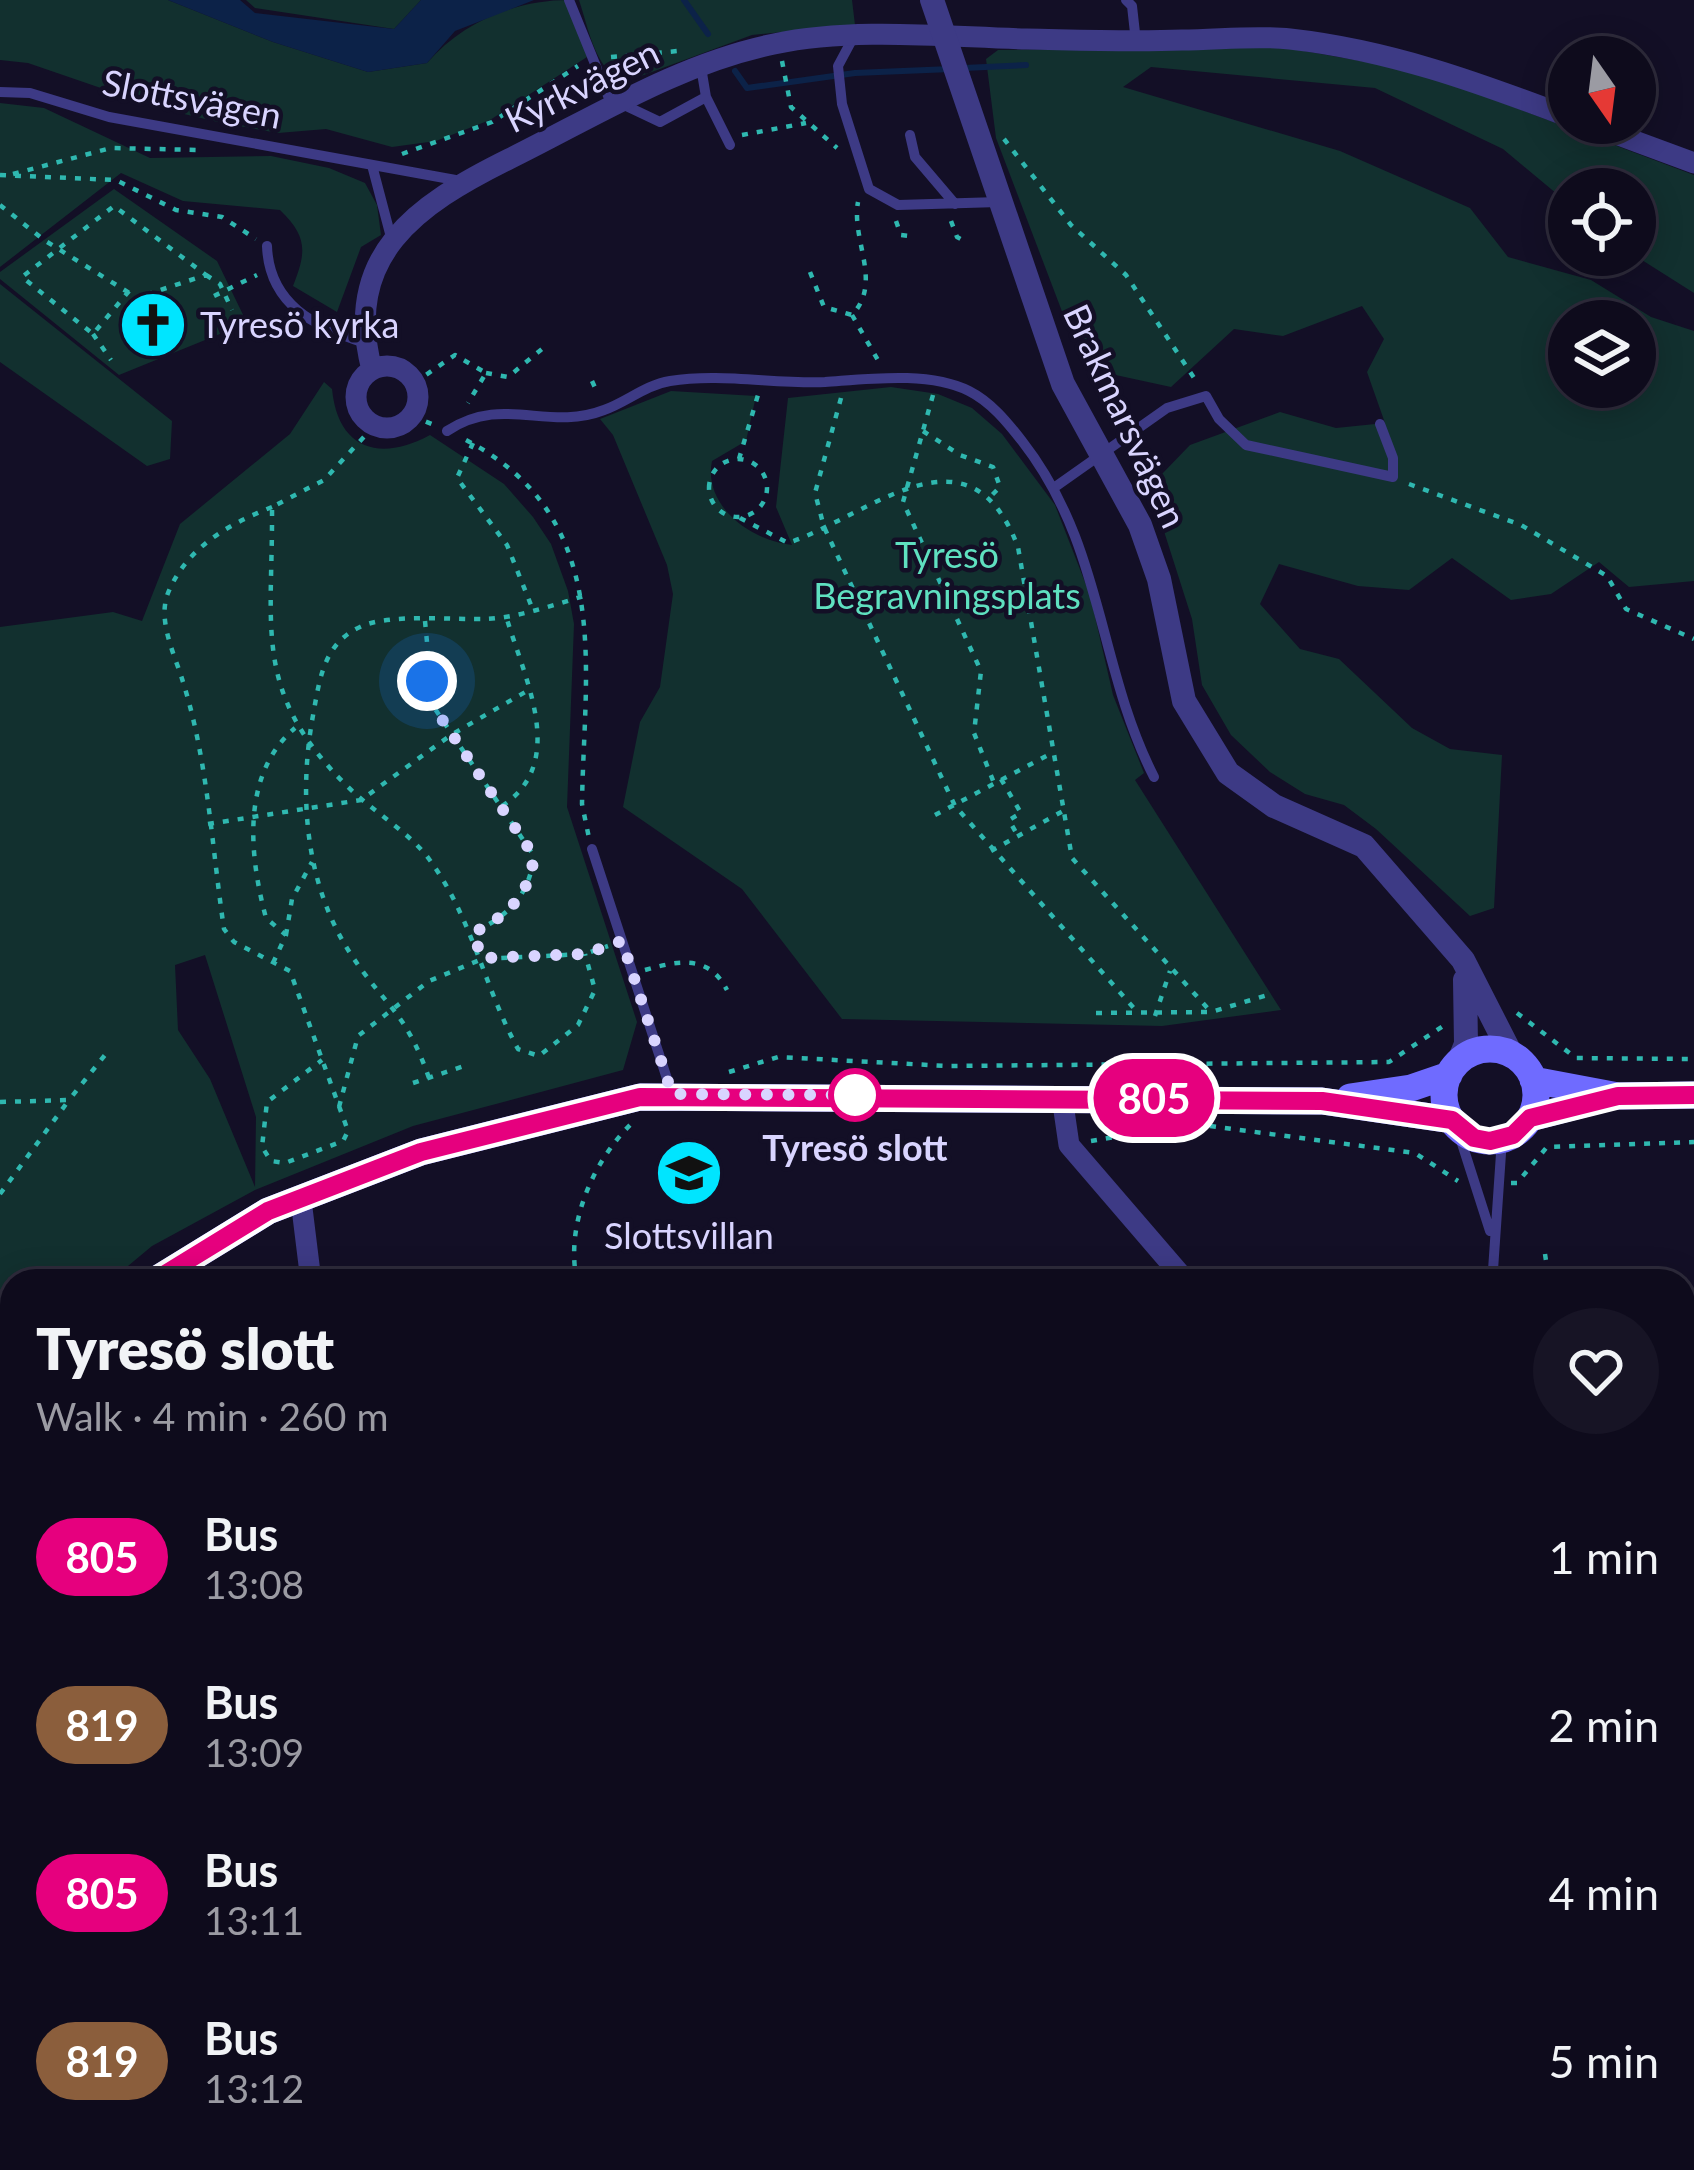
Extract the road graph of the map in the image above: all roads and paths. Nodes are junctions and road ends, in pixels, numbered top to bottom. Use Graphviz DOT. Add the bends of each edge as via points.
graph roads {
  1 [pos="569,0"];
  2 [pos="932,0"];
  3 [pos="1126,0"];
  4 [pos="943,34"];
  5 [pos="854,38"];
  6 [pos="1136,42"];
  7 [pos="695,57"];
  8 [pos="589,59"];
  9 [pos="785,75"];
  10 [pos="0,92"];
  11 [pos="706,97"];
  12 [pos="616,106"];
  13 [pos="1548,108"];
  14 [pos="806,123"];
  15 [pos="996,133"];
  16 [pos="910,134"];
  17 [pos="734,140"];
  18 [pos="1643,144"];
  19 [pos="837,148"];
  20 [pos="218,149"];
  21 [pos="387,154"];
  22 [pos="1694,163"];
  23 [pos="373,169"];
  24 [pos="13,174"];
  25 [pos="0,175"];
  26 [pos="464,181"];
  27 [pos="869,188"];
  28 [pos="999,202"];
  29 [pos="955,204"];
  30 [pos="0,205"];
  31 [pos="896,220"];
  32 [pos="951,221"];
  33 [pos="910,236"];
  34 [pos="392,241"];
  35 [pos="968,243"];
  36 [pos="267,246"];
  37 [pos="56,248"];
  38 [pos="268,269"];
  39 [pos="810,272"];
  40 [pos="206,275"];
  41 [pos="129,291"];
  42 [pos="224,292"];
  43 [pos="214,296"];
  44 [pos="139,297"];
  45 [pos="147,304"];
  46 [pos="232,310"];
  47 [pos="852,315"];
  48 [pos="94,334"];
  49 [pos="365,343"];
  50 [pos="542,349"];
  51 [pos="111,360"];
  52 [pos="372,370"];
  53 [pos="486,373"];
  54 [pos="889,379"];
  55 [pos="845,381"];
  56 [pos="414,383"];
  57 [pos="762,383"];
  58 [pos="937,383"];
  59 [pos="1206,396"];
  60 [pos="471,415"];
  61 [pos="412,416"];
  62 [pos="1380,424"];
  63 [pos="374,426"];
  64 [pos="923,430"];
  65 [pos="446,431"];
  66 [pos="473,443"];
  67 [pos="1101,452"];
  68 [pos="740,459"];
  69 [pos="1393,477"];
  70 [pos="906,487"];
  71 [pos="1055,487"];
  72 [pos="989,498"];
  73 [pos="272,507"];
  74 [pos="740,518"];
  75 [pos="824,527"];
  76 [pos="584,596"];
  77 [pos="533,610"];
  78 [pos="506,616"];
  79 [pos="425,621"];
  80 [pos="1694,639"];
  81 [pos="527,691"];
  82 [pos="295,728"];
  83 [pos="451,735"];
  84 [pos="307,746"];
  85 [pos="1053,753"];
  86 [pos="1154,777"];
  87 [pos="998,781"];
  88 [pos="361,800"];
  89 [pos="954,804"];
  90 [pos="502,806"];
  91 [pos="305,810"];
  92 [pos="1064,811"];
  93 [pos="935,815"];
  94 [pos="252,818"];
  95 [pos="208,824"];
  96 [pos="1018,836"];
  97 [pos="592,848"];
  98 [pos="991,851"];
  99 [pos="312,862"];
  100 [pos="473,933"];
  101 [pos="286,935"];
  102 [pos="622,941"];
  103 [pos="585,954"];
  104 [pos="482,958"];
  105 [pos="273,963"];
  106 [pos="1171,968"];
  107 [pos="633,974"];
  108 [pos="727,990"];
  109 [pos="1270,994"];
  110 [pos="396,1006"];
  111 [pos="1211,1012"];
  112 [pos="1096,1013"];
  113 [pos="1139,1014"];
  114 [pos="1155,1016"];
  115 [pos="1478,1016"];
  116 [pos="1511,1054"];
  117 [pos="105,1055"];
  118 [pos="1694,1059"];
  119 [pos="322,1060"];
  120 [pos="464,1066"];
  121 [pos="1454,1068"];
  122 [pos="725,1073"];
  123 [pos="429,1078"];
  124 [pos="1533,1080"];
  125 [pos="412,1083"];
  126 [pos="672,1094"];
  127 [pos="1694,1095"];
  128 [pos="1618,1096"];
  129 [pos="640,1097"];
  130 [pos="1062,1097"];
  131 [pos="69,1100"];
  132 [pos="1322,1101"];
  133 [pos="0,1102"];
  134 [pos="339,1107"];
  135 [pos="1530,1118"];
  136 [pos="1455,1124"];
  137 [pos="1189,1125"];
  138 [pos="1207,1126"];
  139 [pos="1502,1139"];
  140 [pos="1694,1142"];
  141 [pos="1069,1145"];
  142 [pos="1473,1181"];
  143 [pos="1496,1182"];
  144 [pos="0,1194"];
  145 [pos="301,1200"];
  146 [pos="1492,1234"];
  147 [pos="1546,1254"];
  148 [pos="174,1269"];
  149 [pos="310,1269"];
  150 [pos="575,1269"];
  151 [pos="1176,1269"];
  152 [pos="1493,1269"];
  153 [pos="1548,1269"];
  1 -- 8 [label="lane"];
  2 -- 4 [label="street, Brakmarsvägen"];
  3 -- 6 [label="lane"];
  4 -- 5 [label="street, Kyrkvägen"];
  4 -- 6 [label="street, Kyrkvägen"];
  4 -- 28 [label="street, Brakmarsvägen"];
  5 -- 7 [label="street, Kyrkvägen"];
  5 -- 27 [label="lane" via="838,66"];
  6 -- 13 [label="street, Kyrkvägen" via="1287,38 1424,63"];
  7 -- 8 [label="path"];
  7 -- 11 [label="lane"];
  7 -- 12 [label="street, Kyrkvägen"];
  8 -- 12 [label="lane"];
  8 -- 21 [label="path" via="492,122"];
  9 -- 14 [label="path"];
  10 -- 23 [label="lane, Slottsvägen"];
  11 -- 12 [label="lane" via="660,122"];
  11 -- 17 [label="lane"];
  12 -- 26 [label="street, Kyrkvägen"];
  14 -- 17 [label="path"];
  14 -- 19 [label="path"];
  15 -- 59 [label="path" via="1071,225 1126,275"];
  16 -- 29 [label="lane" via="915,157"];
  18 -- 22 [label="street"];
  20 -- 24 [label="path" via="111,148"];
  23 -- 26 [label="lane, Slottsvägen"];
  23 -- 34 [label="lane"];
  24 -- 25 [label="path"];
  24 -- 36 [label="path" via="116,180 176,210 222,217"];
  26 -- 34 [label="street, Kyrkvägen"];
  27 -- 29 [label="lane" via="898,205"];
  27 -- 47 [label="path" via="856,205 868,274 864,302"];
  28 -- 29 [label="lane"];
  28 -- 67 [label="street, Brakmarsvägen" via="1064,384"];
  30 -- 37 [label="path"];
  31 -- 33 [label="path" via="901,235"];
  32 -- 35 [label="path"];
  34 -- 49 [label="street, Kyrkvägen" via="366,287"];
  36 -- 38 [label="lane"];
  37 -- 40 [label="path" via="114,206"];
  37 -- 41 [label="path"];
  37 -- 48 [label="path" via="22,278"];
  38 -- 42 [label="path"];
  38 -- 49 [label="lane" via="294,311"];
  39 -- 47 [label="path" via="824,307"];
  40 -- 42 [label="path"];
  40 -- 44 [label="path"];
  41 -- 44 [label="path"];
  41 -- 48 [label="path"];
  42 -- 43 [label="path"];
  42 -- 46 [label="path"];
  44 -- 45 [label="path"];
  47 -- 54 [label="path"];
  48 -- 51 [label="path"];
  49 -- 52 [label="street, Kyrkvägen"];
  50 -- 53 [label="path" via="508,376"];
  52 -- 56 [label="street" via="393,367"];
  52 -- 63 [label="street, Kyrkvägen" via="356,398"];
  53 -- 56 [label="path" via="455,355"];
  53 -- 60 [label="path" via="468,402"];
  54 -- 55 [label="lane"];
  54 -- 58 [label="lane"];
  55 -- 57 [label="lane"];
  55 -- 75 [label="path" via="815,493"];
  56 -- 61 [label="street"];
  57 -- 60 [label="lane" via="673,380 583,416"];
  57 -- 68 [label="path"];
  58 -- 64 [label="path"];
  58 -- 71 [label="lane" via="967,390 1004,418"];
  59 -- 67 [label="lane" via="1167,408"];
  59 -- 69 [label="lane" via="1246,445"];
  60 -- 65 [label="lane"];
  61 -- 63 [label="street"];
  61 -- 65 [label="path"];
  62 -- 69 [label="lane"];
  63 -- 73 [label="path" via="323,480"];
  64 -- 70 [label="path"];
  64 -- 72 [label="path" via="993,467 1000,487"];
  65 -- 66 [label="path"];
  66 -- 76 [label="path" via="531,490 566,540"];
  66 -- 77 [label="path" via="457,478 507,545"];
  67 -- 71 [label="lane"];
  67 -- 115 [label="street, Brakmarsvägen" via="1159,579 1184,701 1228,773 1274,806 1364,846 1463,960"];
  68 -- 74 [label="path" via="758,466 767,483 764,502"];
  68 -- 74 [label="path" via="721,464 708,488 714,507"];
  69 -- 80 [label="path" via="1521,525 1607,576 1626,609"];
  70 -- 72 [label="path" via="951,482"];
  70 -- 75 [label="path"];
  70 -- 87 [label="path" via="903,502 981,671 974,733"];
  71 -- 86 [label="lane"];
  72 -- 85 [label="path" via="1018,547"];
  73 -- 82 [label="path" via="270,653"];
  73 -- 95 [label="path" via="214,536 167,595 164,619"];
  74 -- 75 [label="path" via="788,543"];
  75 -- 89 [label="path"];
  76 -- 77 [label="path"];
  76 -- 97 [label="path" via="582,804"];
  77 -- 78 [label="path"];
  78 -- 79 [label="path"];
  78 -- 81 [label="path"];
  79 -- 83 [label="path" via="427,681"];
  79 -- 84 [label="path" via="358,627 327,654"];
  81 -- 83 [label="path"];
  81 -- 90 [label="path" via="538,765"];
  82 -- 84 [label="path"];
  82 -- 94 [label="path" via="272,751"];
  83 -- 88 [label="path"];
  83 -- 90 [label="path"];
  84 -- 88 [label="path"];
  84 -- 91 [label="path"];
  85 -- 87 [label="path"];
  85 -- 92 [label="path"];
  87 -- 89 [label="path"];
  87 -- 96 [label="path" via="1021,813 1009,820"];
  88 -- 91 [label="path"];
  88 -- 100 [label="path" via="428,856"];
  89 -- 93 [label="path"];
  89 -- 98 [label="path"];
  90 -- 100 [label="path" via="534,856 531,883"];
  91 -- 94 [label="path"];
  91 -- 99 [label="path"];
  92 -- 96 [label="path"];
  92 -- 106 [label="path" via="1072,858"];
  94 -- 95 [label="path"];
  94 -- 101 [label="path" via="266,918"];
  95 -- 105 [label="path" via="224,929"];
  96 -- 98 [label="path"];
  97 -- 102 [label="lane"];
  98 -- 113 [label="path"];
  99 -- 101 [label="path" via="292,899"];
  99 -- 110 [label="path" via="352,956"];
  100 -- 104 [label="path"];
  101 -- 105 [label="path"];
  102 -- 103 [label="path"];
  102 -- 107 [label="lane"];
  103 -- 104 [label="path"];
  103 -- 104 [label="path" via="595,990 578,1025 538,1056 518,1049"];
  104 -- 110 [label="path"];
  105 -- 119 [label="path" via="290,971"];
  106 -- 111 [label="path"];
  106 -- 114 [label="path"];
  107 -- 108 [label="path" via="696,962 717,971"];
  107 -- 126 [label="lane"];
  109 -- 111 [label="path"];
  110 -- 123 [label="path"];
  110 -- 134 [label="path" via="358,1036"];
  111 -- 114 [label="path"];
  112 -- 113 [label="path"];
  113 -- 114 [label="path"];
  115 -- 116 [label="street, Brakmarsvägen"];
  115 -- 118 [label="path" via="1516,1012 1576,1058"];
  115 -- 121 [label="street, Brakmarsvägen"];
  115 -- 122 [label="path" via="1454,1018 1389,1062 948,1066 778,1057"];
  116 -- 121 [label="main road" via="1486,1049"];
  116 -- 124 [label="main road"];
  117 -- 131 [label="path"];
  119 -- 134 [label="path"];
  119 -- 134 [label="path" via="267,1102 262,1147 285,1163 343,1141 348,1131"];
  120 -- 123 [label="path"];
  121 -- 132 [label="main road" via="1411,1088"];
  121 -- 136 [label="main road" via="1444,1094"];
  123 -- 125 [label="path"];
  124 -- 128 [label="main road"];
  124 -- 135 [label="main road"];
  126 -- 129 [label="main road"];
  126 -- 130 [label="main road"];
  127 -- 128 [label="main road"];
  128 -- 135 [label="main road"];
  129 -- 145 [label="main road" via="421,1152"];
  129 -- 150 [label="path" via="643,1112 614,1140 582,1205 571,1240"];
  130 -- 132 [label="main road"];
  130 -- 141 [label="street"];
  131 -- 133 [label="path"];
  131 -- 144 [label="path"];
  132 -- 136 [label="main road"];
  135 -- 139 [label="main road"];
  136 -- 139 [label="main road" via="1474,1138"];
  136 -- 142 [label="lane"];
  137 -- 141 [label="path"];
  138 -- 142 [label="path" via="1414,1153 1456,1180"];
  139 -- 143 [label="lane"];
  140 -- 143 [label="path" via="1546,1147 1517,1183"];
  141 -- 151 [label="street"];
  142 -- 146 [label="lane"];
  143 -- 146 [label="lane"];
  145 -- 148 [label="main road" via="268,1211"];
  145 -- 149 [label="street"];
  146 -- 152 [label="lane"];
  147 -- 153 [label="path"];
}
